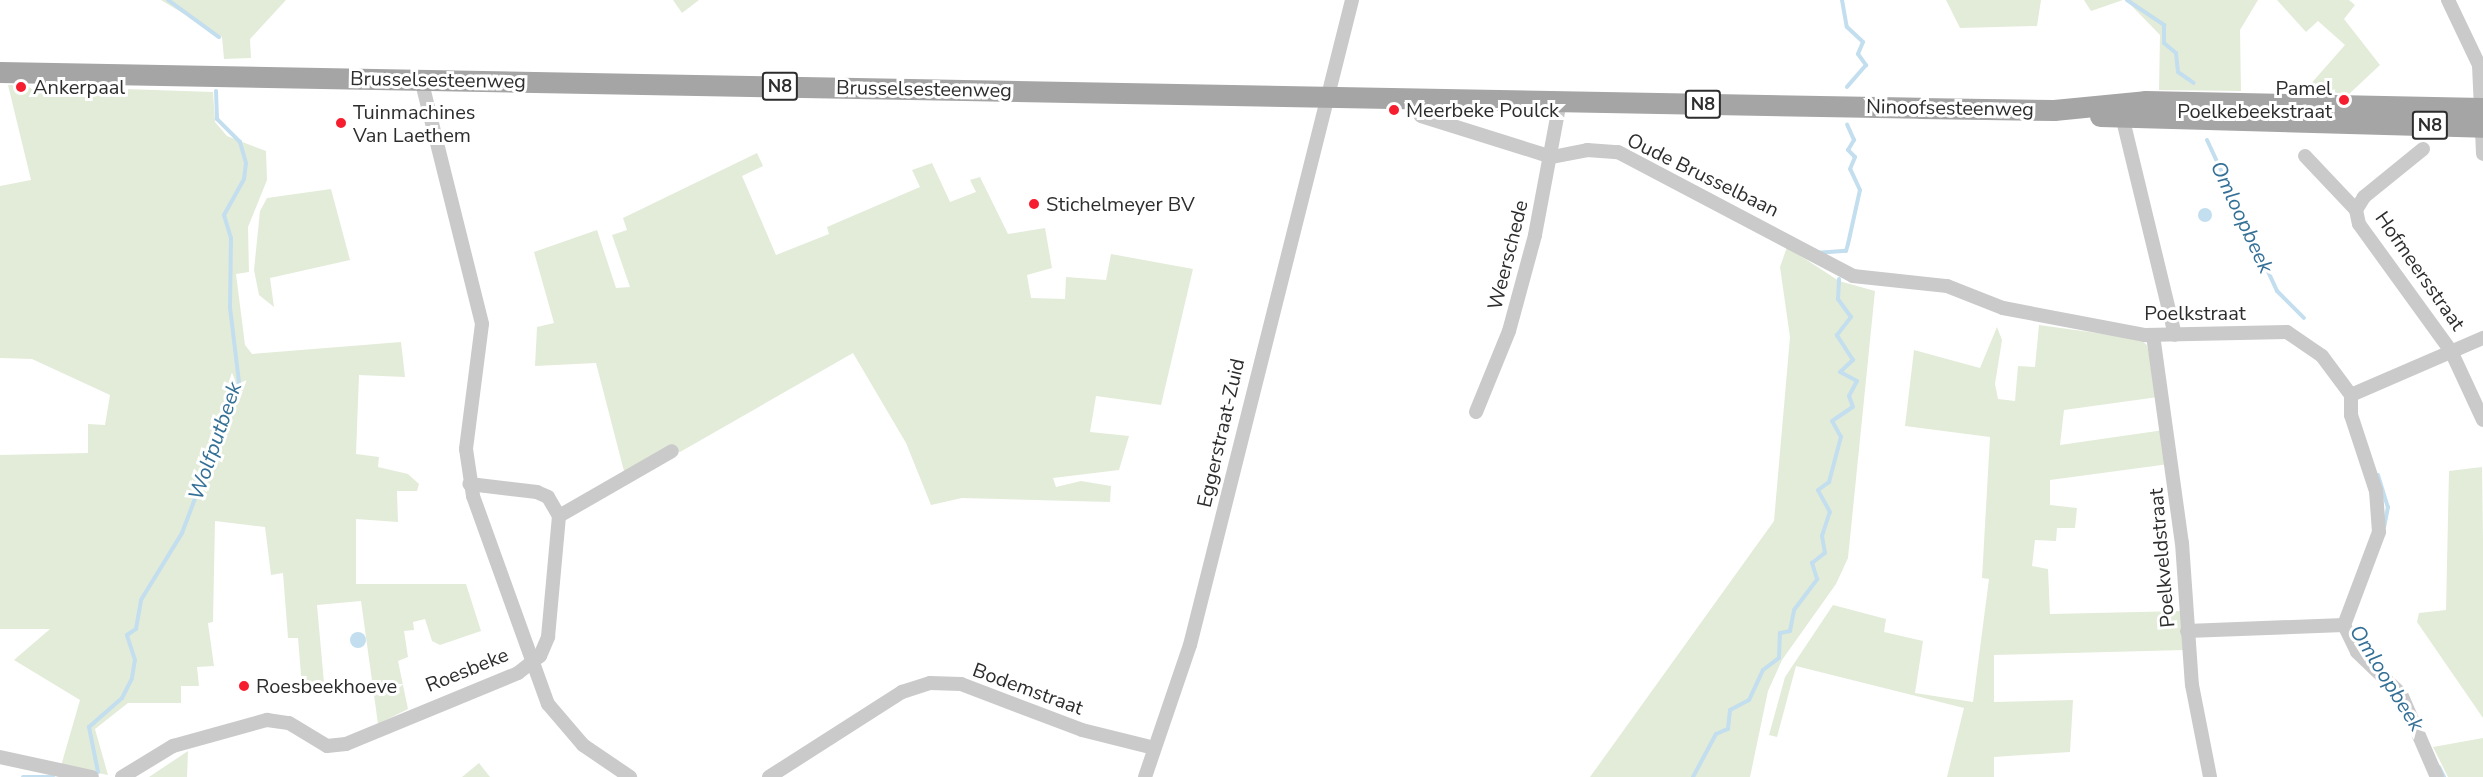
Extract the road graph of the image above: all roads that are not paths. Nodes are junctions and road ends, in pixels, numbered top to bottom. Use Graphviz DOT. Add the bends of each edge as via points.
graph roads {
  1 [pos="1352,0"];
  2 [pos="2448,0"];
  3 [pos="0,72"];
  4 [pos="421,79"];
  5 [pos="1328,97"];
  6 [pos="1410,99"];
  7 [pos="1560,102"];
  8 [pos="1847,106"];
  9 [pos="2054,110"];
  10 [pos="2121,116"];
  11 [pos="2482,118"];
  12 [pos="2423,148"];
  13 [pos="2483,154"];
  14 [pos="2305,156"];
  15 [pos="1552,157"];
  16 [pos="2356,210"];
  17 [pos="1840,272"];
  18 [pos="2153,335"];
  19 [pos="2175,335"];
  20 [pos="2483,338"];
  21 [pos="2451,351"];
  22 [pos="2351,395"];
  23 [pos="1476,412"];
  24 [pos="2483,420"];
  25 [pos="672,451"];
  26 [pos="469,484"];
  27 [pos="559,516"];
  28 [pos="2344,626"];
  29 [pos="2187,632"];
  30 [pos="530,663"];
  31 [pos="1154,748"];
  32 [pos="0,756"];
  33 [pos="92,777"];
  34 [pos="122,777"];
  35 [pos="630,777"];
  36 [pos="769,777"];
  37 [pos="1145,777"];
  38 [pos="2210,777"];
  39 [pos="2438,777"];
  1 -- 5 [label="street, Eggerstraat-Zuid"];
  2 -- 11 [label="street" via="2475,47"];
  3 -- 4 [label="main road, Brusselsesteenweg / N8"];
  4 -- 5 [label="main road, Brusselsesteenweg / N8"];
  4 -- 26 [label="street, Roesbeke" via="482,324 466,449"];
  5 -- 6 [label="main road, Brusselsesteenweg / N8"];
  5 -- 31 [label="street, Eggerstraat-Zuid" via="1190,645"];
  6 -- 7 [label="main road, Brusselsesteenweg / N8"];
  6 -- 15 [label="street, Oude Brusselbaan" via="1421,116"];
  7 -- 8 [label="main road, Brusselsesteenweg / N8"];
  7 -- 15 [label="street, Weerschede"];
  8 -- 9 [label="main road, Ninoofsesteenweg / N8"];
  9 -- 10 [label="main road, Ninoofsesteenweg / N8"];
  9 -- 11 [label="main road, Ninoofsesteenweg / N8" via="2145,101"];
  10 -- 11 [label="main road, Ninoofsesteenweg / N8"];
  10 -- 19 [label="street"];
  11 -- 13 [label="street"];
  12 -- 16 [label="street, Hofmeersstraat" via="2364,197"];
  14 -- 16 [label="street, Hofmeersstraat"];
  15 -- 17 [label="street, Oude Brusselbaan" via="1587,150 1618,152 1763,224"];
  15 -- 23 [label="street, Weerschede" via="1509,331"];
  16 -- 21 [label="street, Hofmeersstraat" via="2359,224"];
  17 -- 18 [label="street, Poelkstraat" via="1870,280 1947,286 2003,308"];
  18 -- 19 [label="street, Poelkstraat"];
  18 -- 29 [label="street, Poelkveldstraat" via="2174,475"];
  19 -- 22 [label="street, Poelkstraat" via="2287,332 2322,356"];
  20 -- 21 [label="street"];
  21 -- 22 [label="street"];
  21 -- 24 [label="street, Hofmeersstraat"];
  22 -- 28 [label="street" via="2351,415 2376,491 2379,532"];
  25 -- 27 [label="street"];
  26 -- 27 [label="street" via="537,492 548,497"];
  26 -- 30 [label="street, Roesbeke"];
  27 -- 30 [label="street, Roesbeke" via="546,648"];
  28 -- 29 [label="street"];
  28 -- 39 [label="street" via="2357,652 2401,694"];
  29 -- 38 [label="street, Poelkveldstraat"];
  30 -- 34 [label="street, Roesbeke" via="518,673 346,744 327,747 289,723 267,720 173,746"];
  30 -- 35 [label="street" via="564,726"];
  31 -- 36 [label="street, Bodemstraat" via="1082,730 961,684 930,683 902,692"];
  31 -- 37 [label="street, Eggerstraat-Zuid"];
  32 -- 33 [label="street"];
}
